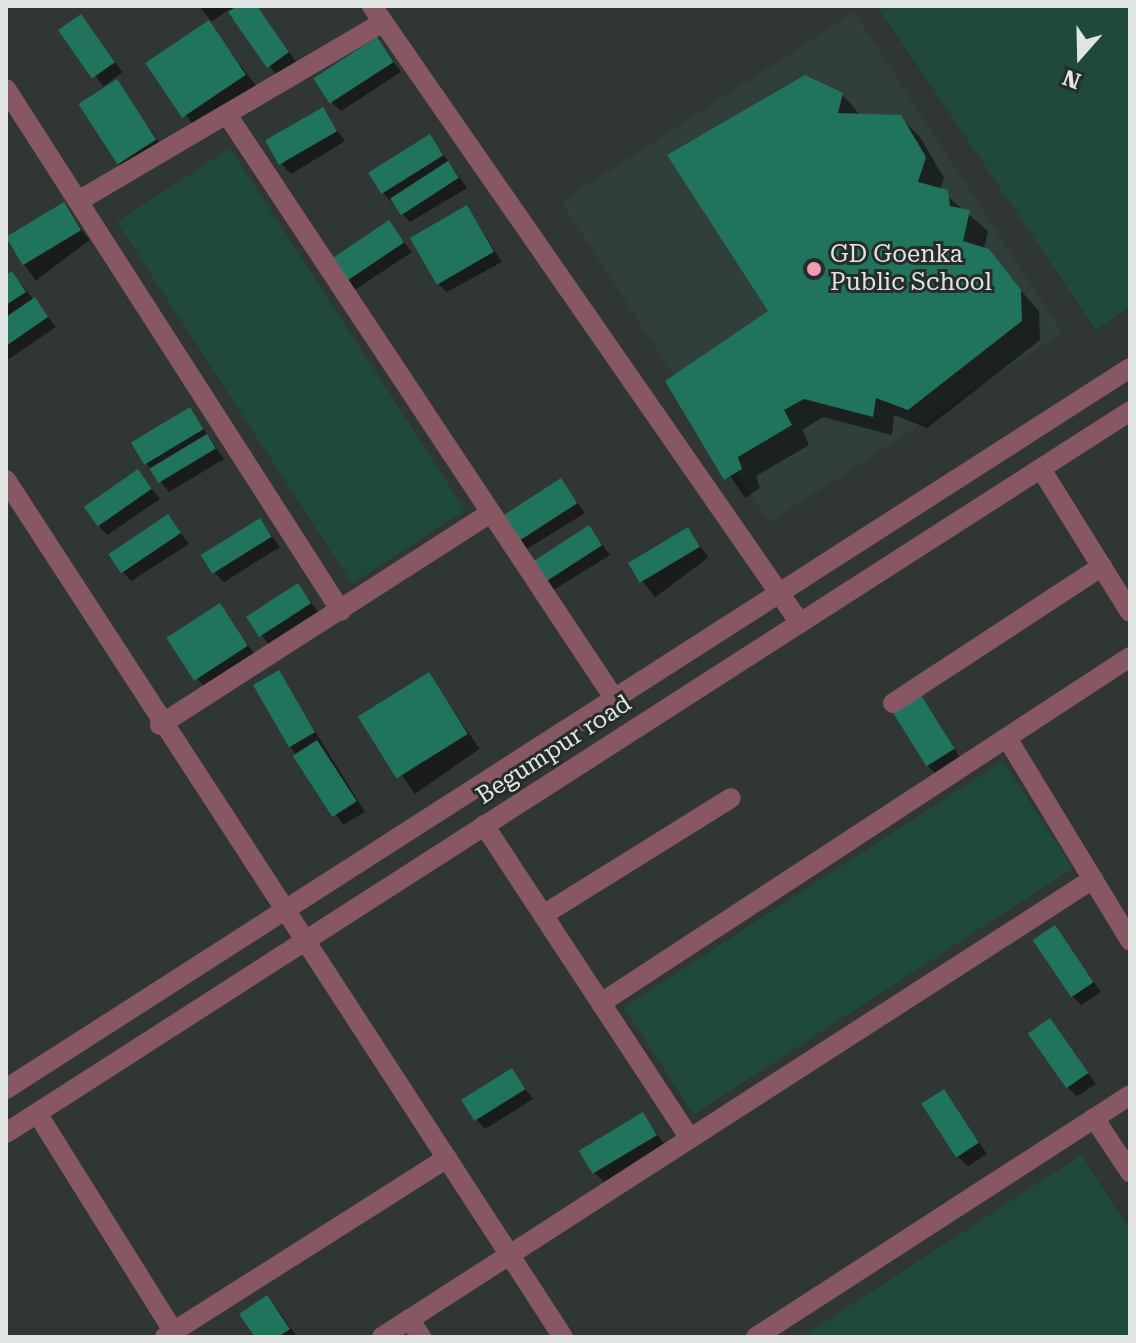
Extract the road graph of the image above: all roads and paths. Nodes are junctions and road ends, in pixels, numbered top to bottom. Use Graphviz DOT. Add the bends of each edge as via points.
graph roads {
  1 [pos="377,14"];
  2 [pos="6,89"];
  3 [pos="228,116"];
  4 [pos="80,200"];
  5 [pos="1130,368"];
  6 [pos="1130,411"];
  7 [pos="1041,469"];
  8 [pos="6,480"];
  9 [pos="489,514"];
  10 [pos="1102,566"];
  11 [pos="778,593"];
  12 [pos="341,611"];
  13 [pos="1130,612"];
  14 [pos="800,623"];
  15 [pos="1130,657"];
  16 [pos="614,698"];
  17 [pos="893,703"];
  18 [pos="160,725"];
  19 [pos="1007,738"];
  20 [pos="731,798"];
  21 [pos="484,825"];
  22 [pos="1093,879"];
  23 [pos="285,910"];
  24 [pos="543,915"];
  25 [pos="304,940"];
  26 [pos="1130,940"];
  27 [pos="601,1003"];
  28 [pos="6,1089"];
  29 [pos="1130,1095"];
  30 [pos="37,1113"];
  31 [pos="1094,1118"];
  32 [pos="6,1133"];
  33 [pos="689,1137"];
  34 [pos="447,1158"];
  35 [pos="1130,1172"];
  36 [pos="508,1253"];
  37 [pos="409,1319"];
  38 [pos="172,1335"];
  39 [pos="382,1337"];
  40 [pos="421,1337"];
  41 [pos="563,1337"];
  42 [pos="756,1337"];
  1 -- 3 [label="street"];
  1 -- 11 [label="street"];
  2 -- 4 [label="street"];
  3 -- 4 [label="street"];
  3 -- 9 [label="street"];
  4 -- 12 [label="street"];
  5 -- 11 [label="street, Begumpur road"];
  6 -- 7 [label="street, Begumpur road"];
  7 -- 10 [label="street"];
  7 -- 14 [label="street, Begumpur road"];
  8 -- 18 [label="street"];
  9 -- 12 [label="street"];
  9 -- 16 [label="street"];
  10 -- 13 [label="street"];
  10 -- 17 [label="street"];
  11 -- 14 [label="street"];
  11 -- 16 [label="street, Begumpur road"];
  12 -- 18 [label="street"];
  14 -- 21 [label="street, Begumpur road"];
  15 -- 19 [label="street"];
  16 -- 23 [label="street, Begumpur road"];
  18 -- 23 [label="street"];
  19 -- 22 [label="street"];
  19 -- 27 [label="street"];
  20 -- 24 [label="street"];
  21 -- 24 [label="street"];
  21 -- 25 [label="street, Begumpur road"];
  22 -- 26 [label="street"];
  22 -- 33 [label="street"];
  23 -- 25 [label="street"];
  23 -- 28 [label="street, Begumpur road"];
  24 -- 27 [label="street"];
  25 -- 30 [label="street, Begumpur road"];
  25 -- 34 [label="street"];
  27 -- 33 [label="street"];
  29 -- 31 [label="street"];
  30 -- 32 [label="street, Begumpur road"];
  30 -- 38 [label="street"];
  31 -- 35 [label="street"];
  31 -- 42 [label="street"];
  33 -- 36 [label="street"];
  34 -- 36 [label="street"];
  34 -- 38 [label="street"];
  36 -- 37 [label="street"];
  36 -- 41 [label="street"];
  37 -- 39 [label="street"];
  37 -- 40 [label="street"];
}
